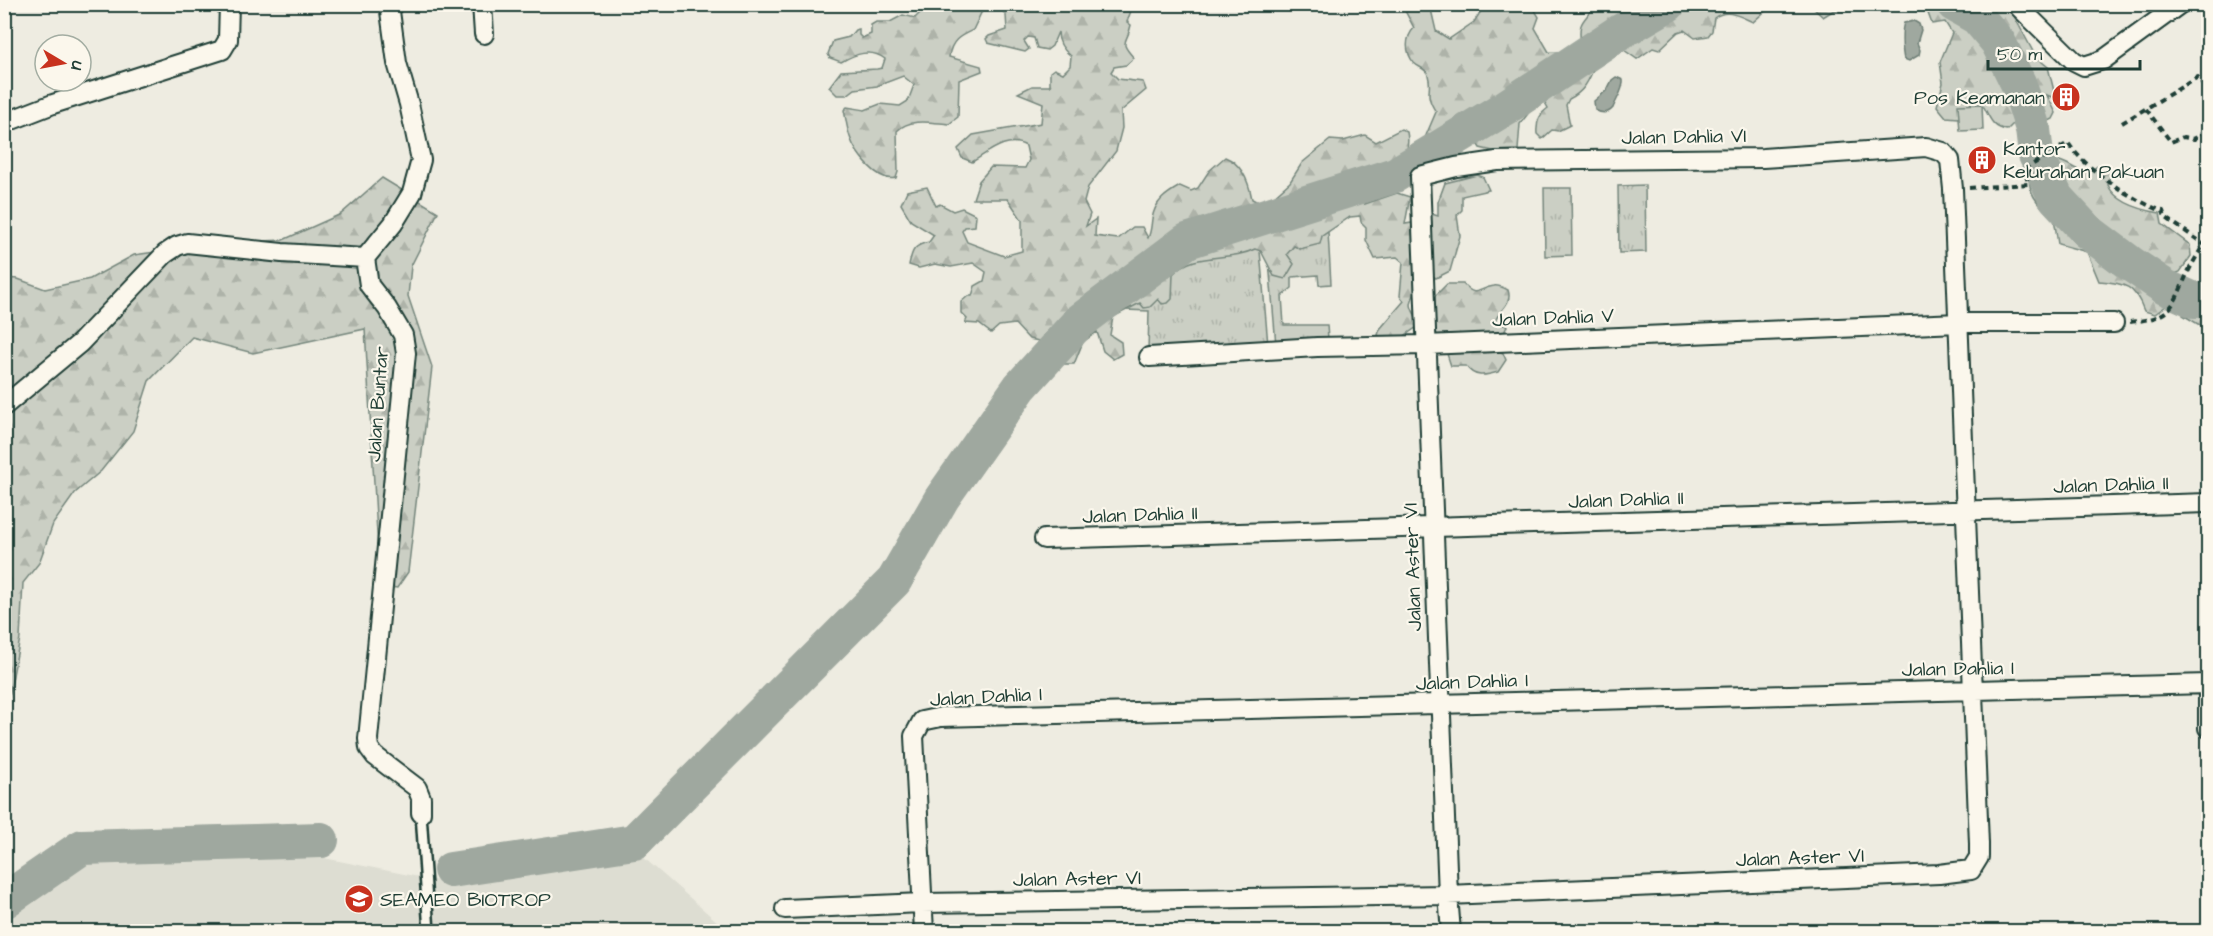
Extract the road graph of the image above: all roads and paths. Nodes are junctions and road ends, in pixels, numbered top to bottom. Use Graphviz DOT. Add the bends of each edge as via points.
graph roads {
  1 [pos="229,4"];
  2 [pos="389,4"];
  3 [pos="482,4"];
  4 [pos="2016,4"];
  5 [pos="2180,4"];
  6 [pos="484,34"];
  7 [pos="2208,92"];
  8 [pos="2145,109"];
  9 [pos="4,123"];
  10 [pos="2122,123"];
  11 [pos="2208,129"];
  12 [pos="1953,189"];
  13 [pos="2204,244"];
  14 [pos="2208,247"];
  15 [pos="364,258"];
  16 [pos="2114,323"];
  17 [pos="1959,324"];
  18 [pos="1426,345"];
  19 [pos="1149,357"];
  20 [pos="4,406"];
  21 [pos="2208,504"];
  22 [pos="1966,511"];
  23 [pos="1433,527"];
  24 [pos="1044,539"];
  25 [pos="2208,684"];
  26 [pos="1973,690"];
  27 [pos="1440,704"];
  28 [pos="2208,728"];
  29 [pos="421,813"];
  30 [pos="1448,895"];
  31 [pos="922,903"];
  32 [pos="785,909"];
  33 [pos="429,932"];
  34 [pos="924,932"];
  35 [pos="1451,932"];
  1 -- 9 [label="street" via="228,40 222,50"];
  2 -- 15 [label="street" via="397,63 421,160 412,193 393,224"];
  3 -- 6 [label="street"];
  4 -- 5 [label="street" via="2074,61 2084,66 2103,60"];
  7 -- 8 [label="path" via="2198,77"];
  8 -- 10 [label="path"];
  8 -- 11 [label="path" via="2171,142 2183,137 2194,139"];
  12 -- 13 [label="path" via="2028,184 2025,169 2068,143 2077,155 2128,195 2163,211 2165,217"];
  12 -- 17 [label="street, Jalan Dahlia VI"];
  12 -- 18 [label="street, Jalan Dahlia VI" via="1950,160 1943,152 1926,147 1763,158 1497,161 1420,176"];
  13 -- 14 [label="path"];
  13 -- 16 [label="path" via="2169,310 2150,320"];
  15 -- 20 [label="street" via="187,243 177,246 80,343"];
  15 -- 29 [label="street, Jalan Buntar" via="369,285 403,335 406,353 368,739 375,756 417,788"];
  16 -- 17 [label="street, Jalan Dahlia V"];
  17 -- 18 [label="street, Jalan Dahlia V"];
  17 -- 22 [label="street, Jalan Dahlia VI"];
  18 -- 19 [label="street, Jalan Dahlia V"];
  18 -- 23 [label="street, Jalan Aster VI"];
  21 -- 22 [label="street, Jalan Dahlia II"];
  22 -- 23 [label="street, Jalan Dahlia II"];
  22 -- 26 [label="street, Jalan Dahlia VI"];
  23 -- 24 [label="street, Jalan Dahlia II"];
  23 -- 27 [label="street, Jalan Aster VI"];
  25 -- 26 [label="street, Jalan Dahlia I"];
  25 -- 28 [label="street"];
  26 -- 27 [label="street, Jalan Dahlia I"];
  26 -- 30 [label="street, Jalan Aster VI" via="1979,844 1971,870"];
  27 -- 30 [label="street, Jalan Aster VI"];
  27 -- 31 [label="street, Jalan Dahlia I" via="941,717 922,721 914,736"];
  29 -- 33 [label="lane"];
  30 -- 31 [label="street, Jalan Aster VI"];
  30 -- 35 [label="street"];
  31 -- 32 [label="street, Jalan Aster VI"];
  31 -- 34 [label="street"];
}
